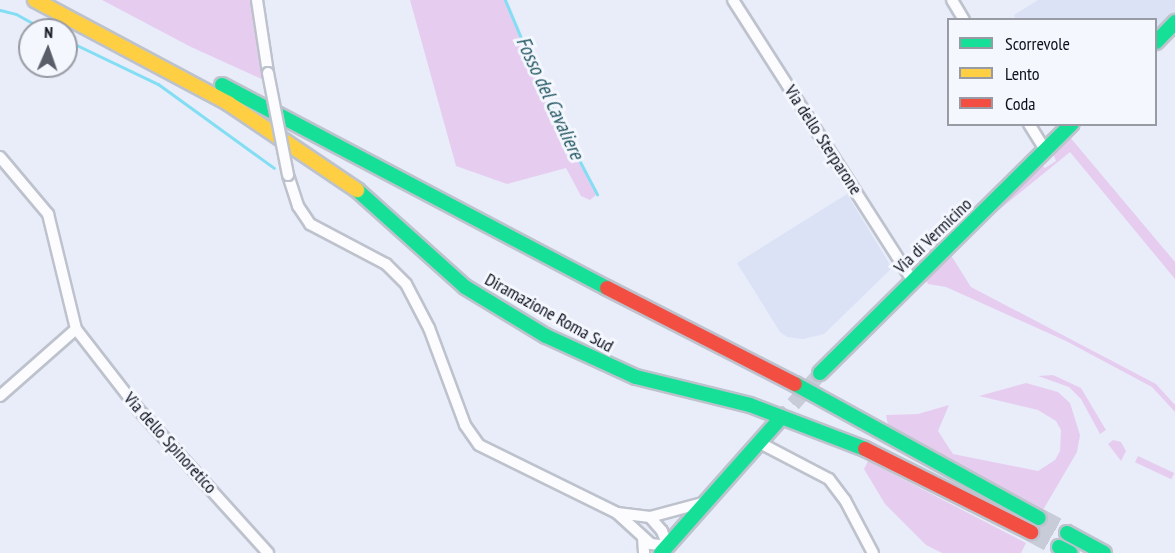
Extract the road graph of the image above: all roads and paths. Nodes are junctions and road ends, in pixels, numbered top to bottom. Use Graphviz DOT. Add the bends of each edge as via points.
graph roads {
  1 [pos="35,0"];
  2 [pos="61,0"];
  3 [pos="257,0"];
  4 [pos="733,0"];
  5 [pos="952,0"];
  6 [pos="963,18"];
  7 [pos="1175,22"];
  8 [pos="1157,40"];
  9 [pos="1030,126"];
  10 [pos="1070,126"];
  11 [pos="1046,150"];
  12 [pos="0,157"];
  13 [pos="913,281"];
  14 [pos="76,330"];
  15 [pos="820,373"];
  16 [pos="0,396"];
  17 [pos="778,421"];
  18 [pos="760,443"];
  19 [pos="709,501"];
  20 [pos="617,513"];
  21 [pos="650,518"];
  22 [pos="1039,518"];
  23 [pos="1031,532"];
  24 [pos="1067,533"];
  25 [pos="643,537"];
  26 [pos="664,550"];
  27 [pos="268,553"];
  28 [pos="644,553"];
  29 [pos="873,553"];
  30 [pos="1104,553"];
  1 -- 23 [label="main road, Diramazione Roma Sud" via="220,99 290,142 365,196 465,287 546,336 636,377 742,402 846,440"];
  2 -- 22 [label="main road" via="445,205 810,392"];
  3 -- 20 [label="street, bridge" via="288,175 298,206 310,224 386,264 406,284 423,314 461,418 476,442 497,457"];
  4 -- 13 [label="street, Via dello Sterparone"];
  5 -- 6 [label="street"];
  7 -- 8 [label="main road"];
  9 -- 11 [label="street"];
  10 -- 11 [label="main road, Via di Vermicino"];
  11 -- 13 [label="main road, Via di Vermicino"];
  12 -- 14 [label="street" via="48,214"];
  13 -- 15 [label="main road, Via di Vermicino"];
  14 -- 16 [label="street"];
  14 -- 27 [label="street, Via dello Spinoretico" via="138,409"];
  17 -- 18 [label="main road"];
  18 -- 19 [label="main road"];
  18 -- 29 [label="street" via="829,479 845,500"];
  19 -- 21 [label="street"];
  19 -- 26 [label="main road"];
  20 -- 21 [label="street"];
  20 -- 25 [label="street"];
  21 -- 26 [label="street" via="662,531"];
  24 -- 30 [label="main road"];
  25 -- 26 [label="street"];
  25 -- 28 [label="street"];
}
